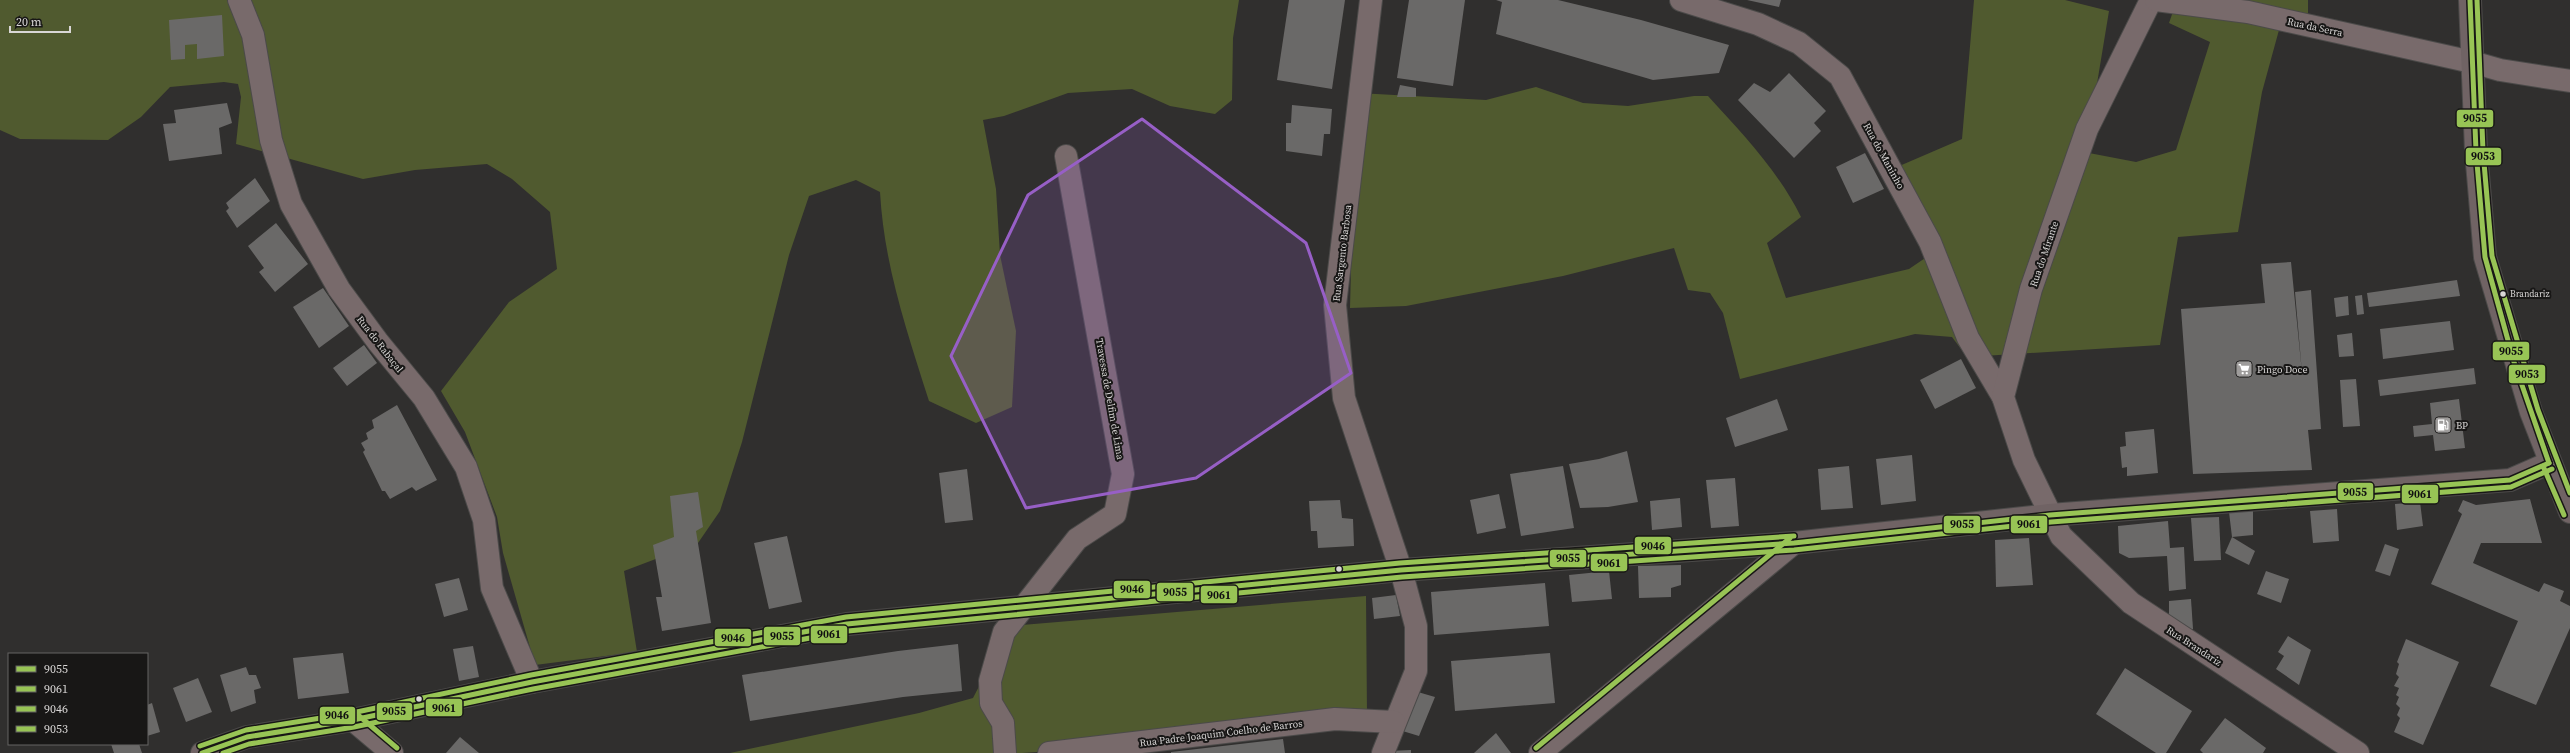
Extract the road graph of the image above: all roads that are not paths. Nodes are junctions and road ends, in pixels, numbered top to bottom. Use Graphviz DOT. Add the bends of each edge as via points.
graph roads {
  1 [pos="239,0"];
  2 [pos="1371,0"];
  3 [pos="1681,0"];
  4 [pos="2151,0"];
  5 [pos="2156,0"];
  6 [pos="2470,0"];
  7 [pos="2472,62"];
  8 [pos="2570,81"];
  9 [pos="1066,156"];
  10 [pos="2003,397"];
  11 [pos="2550,463"];
  12 [pos="2570,512"];
  13 [pos="2050,515"];
  14 [pos="1794,543"];
  15 [pos="1401,570"];
  16 [pos="1026,605"];
  17 [pos="532,682"];
  18 [pos="353,720"];
  19 [pos="1394,722"];
  20 [pos="202,753"];
  21 [pos="392,753"];
  22 [pos="1005,753"];
  23 [pos="1049,753"];
  24 [pos="1383,753"];
  25 [pos="1540,753"];
  26 [pos="2358,753"];
  1 -- 17 [label="street, Rua do Rabaçal" via="253,35 271,140 291,204 339,289 424,398 466,467 484,520 492,588"];
  2 -- 15 [label="street, Rua Sargento Barbosa" via="1335,305 1344,398"];
  3 -- 10 [label="street, Rua do Maninho" via="1758,24 1799,43 1840,76 1930,242 1968,338"];
  4 -- 10 [label="street, Rua do Mirante" via="2087,129 2032,289"];
  5 -- 7 [label="street, Rua da Serra" via="2248,12"];
  6 -- 7 [label="main road"];
  7 -- 8 [label="street, Rua da Serra" via="2500,70"];
  7 -- 11 [label="main road" via="2485,257 2514,362"];
  9 -- 16 [label="street, Travessa de Delfim de Lima" via="1123,474 1115,514 1077,539"];
  10 -- 13 [label="street" via="2024,460"];
  11 -- 12 [label="main road"];
  11 -- 13 [label="main road" via="2510,480"];
  13 -- 14 [label="main road"];
  13 -- 26 [label="street, Rua Brandariz" via="2061,536 2131,603"];
  14 -- 15 [label="main road"];
  14 -- 25 [label="street"];
  15 -- 16 [label="main road"];
  15 -- 19 [label="street, Rua Sargento Barbosa" via="1416,626 1416,671"];
  16 -- 17 [label="main road" via="847,624"];
  16 -- 22 [label="street, Travessa de Delfim de Lima" via="1004,632 990,681 991,703 1003,723"];
  17 -- 18 [label="main road"];
  18 -- 20 [label="main road" via="247,737"];
  18 -- 21 [label="street"];
  19 -- 23 [label="street, Rua Padre Joaquim Coelho de Barros" via="1335,719"];
  19 -- 24 [label="street, Rua Sargento Barbosa"];
}
